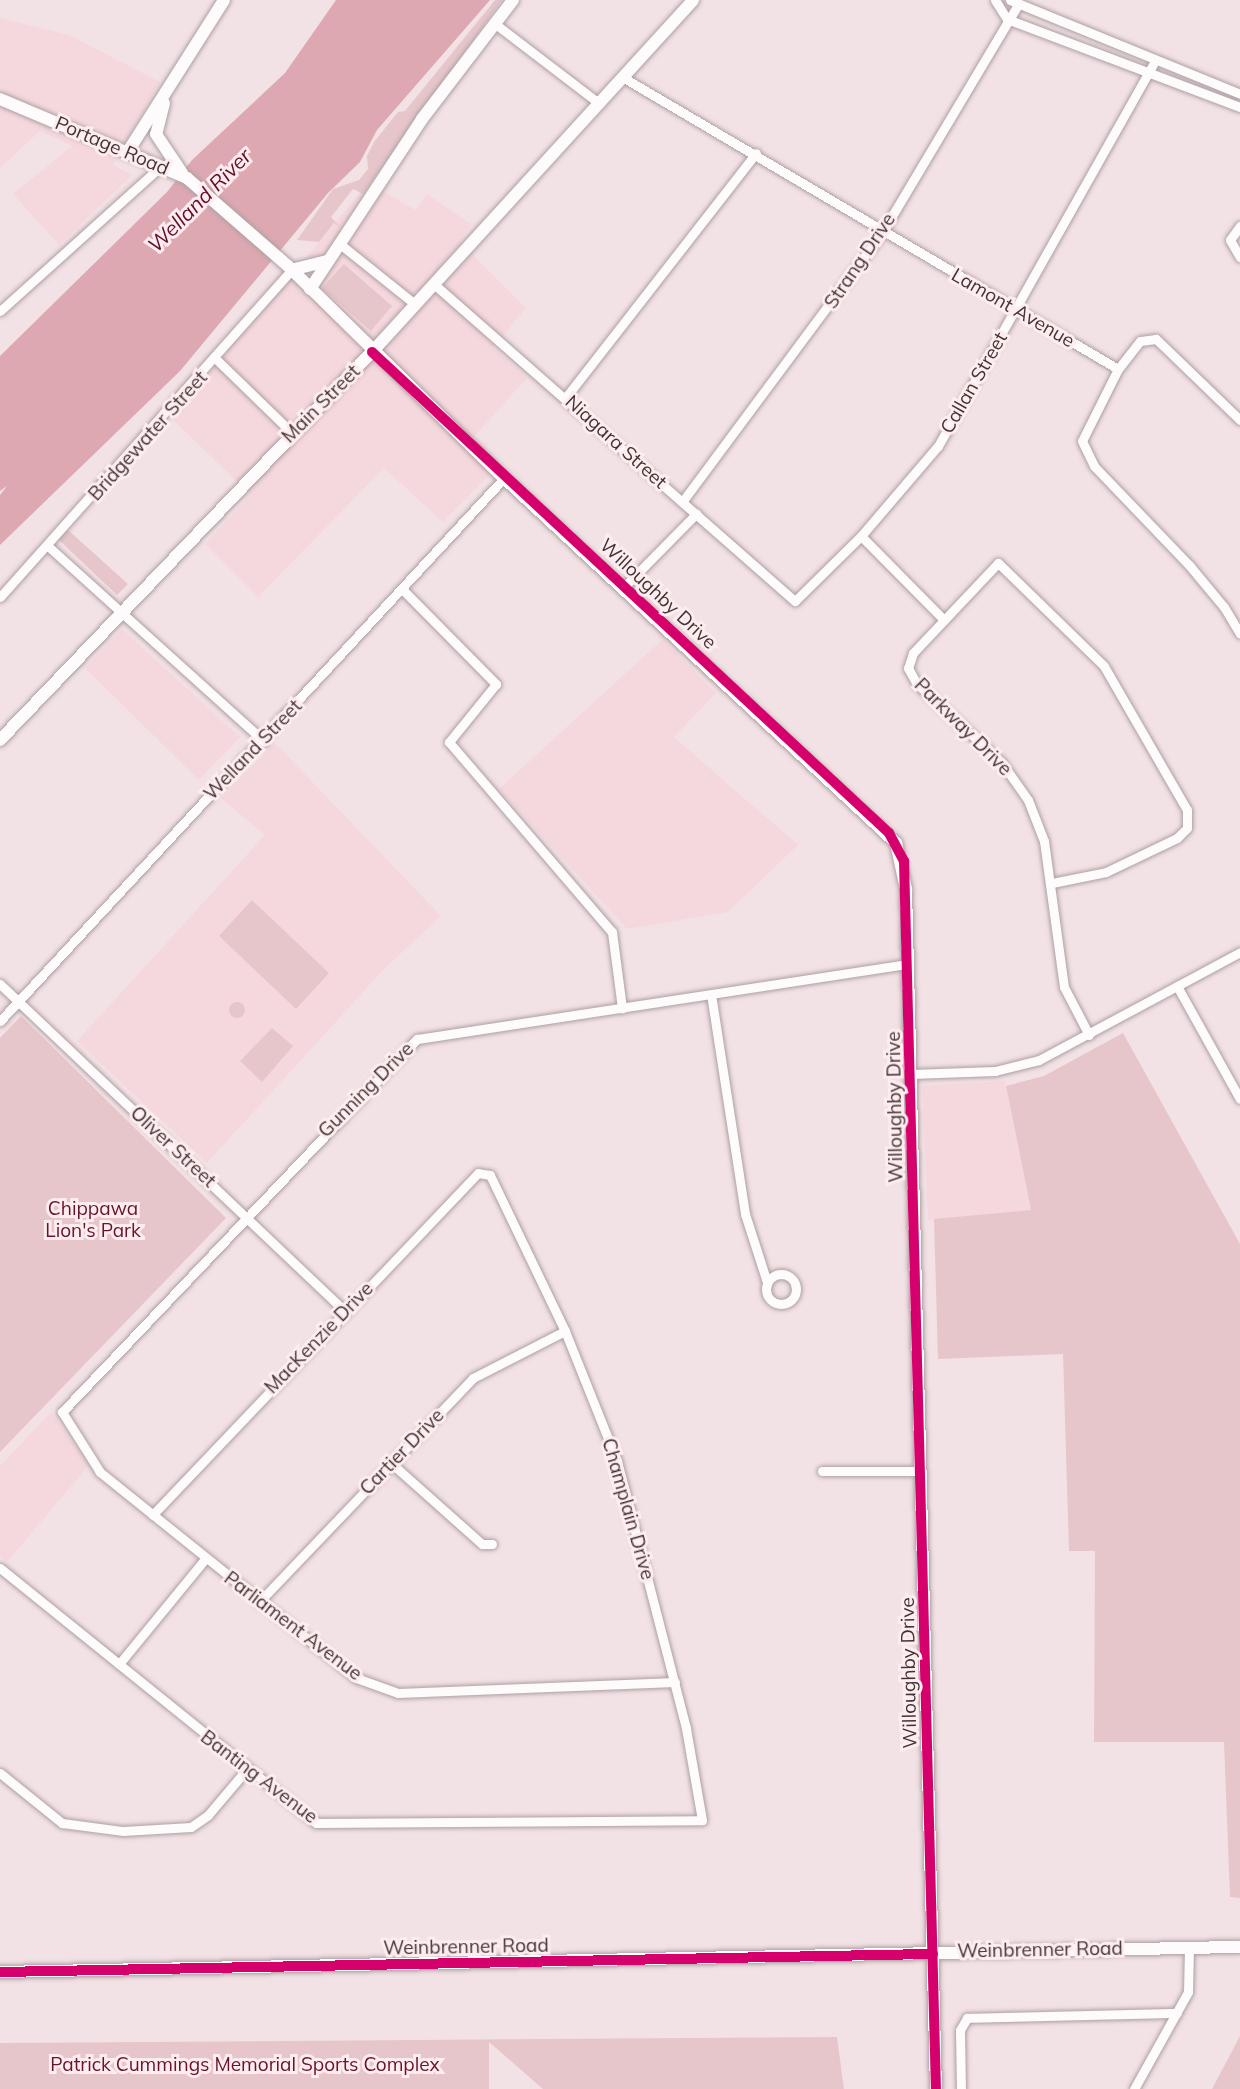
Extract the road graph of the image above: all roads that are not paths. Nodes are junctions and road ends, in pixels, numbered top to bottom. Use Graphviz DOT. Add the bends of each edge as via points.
graph roads {
  1 [pos="224,0"];
  2 [pos="513,0"];
  3 [pos="693,0"];
  4 [pos="995,0"];
  5 [pos="1014,3"];
  6 [pos="1007,19"];
  7 [pos="495,23"];
  8 [pos="1154,62"];
  9 [pos="178,71"];
  10 [pos="1148,75"];
  11 [pos="624,78"];
  12 [pos="1240,94"];
  13 [pos="0,99"];
  14 [pos="600,104"];
  15 [pos="1240,107"];
  16 [pos="127,153"];
  17 [pos="756,153"];
  18 [pos="164,162"];
  19 [pos="1240,226"];
  20 [pos="883,231"];
  21 [pos="340,244"];
  22 [pos="1240,257"];
  23 [pos="329,261"];
  24 [pos="290,268"];
  25 [pos="435,285"];
  26 [pos="310,289"];
  27 [pos="416,305"];
  28 [pos="1015,310"];
  29 [pos="0,311"];
  30 [pos="372,352"];
  31 [pos="216,359"];
  32 [pos="1118,369"];
  33 [pos="566,397"];
  34 [pos="1240,420"];
  35 [pos="292,433"];
  36 [pos="504,478"];
  37 [pos="682,502"];
  38 [pos="696,514"];
  39 [pos="861,536"];
  40 [pos="49,547"];
  41 [pos="624,587"];
  42 [pos="402,589"];
  43 [pos="0,597"];
  44 [pos="795,601"];
  45 [pos="121,613"];
  46 [pos="944,620"];
  47 [pos="1240,634"];
  48 [pos="0,740"];
  49 [pos="264,741"];
  50 [pos="1052,883"];
  51 [pos="1240,952"];
  52 [pos="908,964"];
  53 [pos="0,984"];
  54 [pos="1177,986"];
  55 [pos="711,994"];
  56 [pos="19,1002"];
  57 [pos="622,1008"];
  58 [pos="0,1021"];
  59 [pos="1090,1035"];
  60 [pos="911,1074"];
  61 [pos="1240,1099"];
  62 [pos="490,1175"];
  63 [pos="245,1216"];
  64 [pos="767,1282"];
  65 [pos="345,1311"];
  66 [pos="565,1331"];
  67 [pos="62,1412"];
  68 [pos="391,1463"];
  69 [pos="822,1471"];
  70 [pos="921,1471"];
  71 [pos="152,1515"];
  72 [pos="492,1544"];
  73 [pos="205,1559"];
  74 [pos="0,1568"];
  75 [pos="260,1602"];
  76 [pos="119,1664"];
  77 [pos="675,1682"];
  78 [pos="246,1770"];
  79 [pos="0,1773"];
  80 [pos="702,1820"];
  81 [pos="1240,1947"];
  82 [pos="1189,1948"];
  83 [pos="933,1954"];
  84 [pos="0,1972"];
  85 [pos="1177,2013"];
  86 [pos="936,2089"];
  87 [pos="961,2089"];
  88 [pos="1134,2089"];
  1 -- 9 [label="street"];
  2 -- 7 [label="street"];
  3 -- 11 [label="street, Main Street"];
  4 -- 6 [label="street"];
  5 -- 6 [label="street, Strang Drive"];
  5 -- 8 [label="street"];
  6 -- 10 [label="street"];
  6 -- 20 [label="street, Strang Drive"];
  7 -- 14 [label="street"];
  7 -- 21 [label="street" via="422,118"];
  8 -- 10 [label="street, Callan Street"];
  8 -- 12 [label="street"];
  9 -- 16 [label="street"];
  9 -- 18 [label="street" via="156,134"];
  10 -- 15 [label="street"];
  10 -- 28 [label="street, Callan Street"];
  11 -- 14 [label="street, Main Street"];
  11 -- 17 [label="street, Lamont Avenue"];
  13 -- 16 [label="street, Portage Road"];
  14 -- 25 [label="street, Main Street"];
  16 -- 18 [label="street, Portage Road"];
  17 -- 20 [label="street, Lamont Avenue"];
  17 -- 33 [label="street"];
  18 -- 24 [label="street, Portage Road"];
  18 -- 29 [label="street"];
  19 -- 22 [label="street" via="1230,240 1232,251"];
  20 -- 28 [label="street, Lamont Avenue"];
  20 -- 37 [label="street, Strang Drive"];
  21 -- 23 [label="street"];
  21 -- 27 [label="street"];
  23 -- 24 [label="street"];
  23 -- 26 [label="street"];
  24 -- 26 [label="street, Portage Road"];
  24 -- 31 [label="street, Bridgewater Street"];
  25 -- 27 [label="street, Main Street"];
  25 -- 33 [label="street, Niagara Street"];
  26 -- 30 [label="street, Portage Road"];
  27 -- 30 [label="street, Main Street"];
  28 -- 32 [label="street, Lamont Avenue"];
  28 -- 39 [label="street, Callan Street" via="938,446"];
  30 -- 35 [label="street, Main Street"];
  30 -- 36 [label="street, Willoughby Drive"];
  31 -- 35 [label="street"];
  31 -- 40 [label="street, Bridgewater Street"];
  32 -- 34 [label="street" via="1140,341 1156,339"];
  32 -- 47 [label="street" via="1082,442 1094,466 1189,565"];
  33 -- 37 [label="street, Niagara Street"];
  35 -- 45 [label="street, Main Street"];
  36 -- 41 [label="street, Willoughby Drive"];
  36 -- 42 [label="street, Welland Street"];
  37 -- 38 [label="street, Niagara Street"];
  38 -- 41 [label="street"];
  38 -- 44 [label="street, Niagara Street"];
  39 -- 44 [label="street, Callan Street"];
  39 -- 46 [label="street"];
  40 -- 43 [label="street, Bridgewater Street"];
  40 -- 45 [label="street"];
  41 -- 52 [label="street, Willoughby Drive" via="890,833 904,861"];
  42 -- 49 [label="street, Welland Street"];
  42 -- 57 [label="street" via="496,684 449,742 612,932"];
  45 -- 48 [label="street, Main Street"];
  45 -- 49 [label="street"];
  46 -- 50 [label="street, Parkway Drive" via="913,653 909,673 1019,784 1040,826"];
  46 -- 50 [label="street" via="998,563 1104,666 1188,810 1187,828 1177,838 1097,875"];
  49 -- 56 [label="street, Welland Street"];
  50 -- 59 [label="street, Parkway Drive" via="1061,977"];
  51 -- 54 [label="street"];
  52 -- 55 [label="street, Gunning Drive"];
  52 -- 60 [label="street, Willoughby Drive"];
  53 -- 56 [label="street, Oliver Street"];
  54 -- 59 [label="street"];
  54 -- 61 [label="street"];
  55 -- 57 [label="street, Gunning Drive"];
  55 -- 64 [label="street" via="745,1214"];
  56 -- 58 [label="street, Welland Street"];
  56 -- 63 [label="street, Oliver Street"];
  57 -- 63 [label="street, Gunning Drive" via="410,1043"];
  59 -- 60 [label="street" via="1049,1056 1008,1068"];
  60 -- 70 [label="street, Willoughby Drive"];
  62 -- 65 [label="street, MacKenzie Drive" via="478,1173"];
  62 -- 66 [label="street, Champlain Drive"];
  63 -- 65 [label="street, Oliver Street"];
  63 -- 67 [label="street, Gunning Drive"];
  65 -- 71 [label="street, MacKenzie Drive"];
  66 -- 68 [label="street, Cartier Drive" via="474,1378"];
  66 -- 77 [label="street, Champlain Drive" via="620,1472"];
  67 -- 71 [label="street, Parliament Avenue" via="95,1466"];
  68 -- 72 [label="street" via="482,1544"];
  68 -- 75 [label="street, Cartier Drive"];
  69 -- 70 [label="street"];
  70 -- 83 [label="street, Willoughby Drive"];
  71 -- 73 [label="street, Parliament Avenue"];
  73 -- 75 [label="street, Parliament Avenue"];
  73 -- 76 [label="street"];
  74 -- 76 [label="street, Banting Avenue"];
  75 -- 77 [label="street, Parliament Avenue" via="356,1678 398,1693"];
  76 -- 78 [label="street, Banting Avenue"];
  77 -- 80 [label="street, Champlain Drive"];
  78 -- 79 [label="street" via="191,1828 123,1831 62,1823"];
  78 -- 80 [label="street, Banting Avenue" via="324,1826"];
  81 -- 82 [label="street, Weinbrenner Road"];
  82 -- 83 [label="street, Weinbrenner Road"];
  82 -- 85 [label="street" via="1189,1989"];
  83 -- 84 [label="street, Weinbrenner Road"];
  83 -- 86 [label="street, Willoughby Drive"];
  85 -- 87 [label="street" via="967,2018 960,2030"];
  85 -- 88 [label="street"];
}
